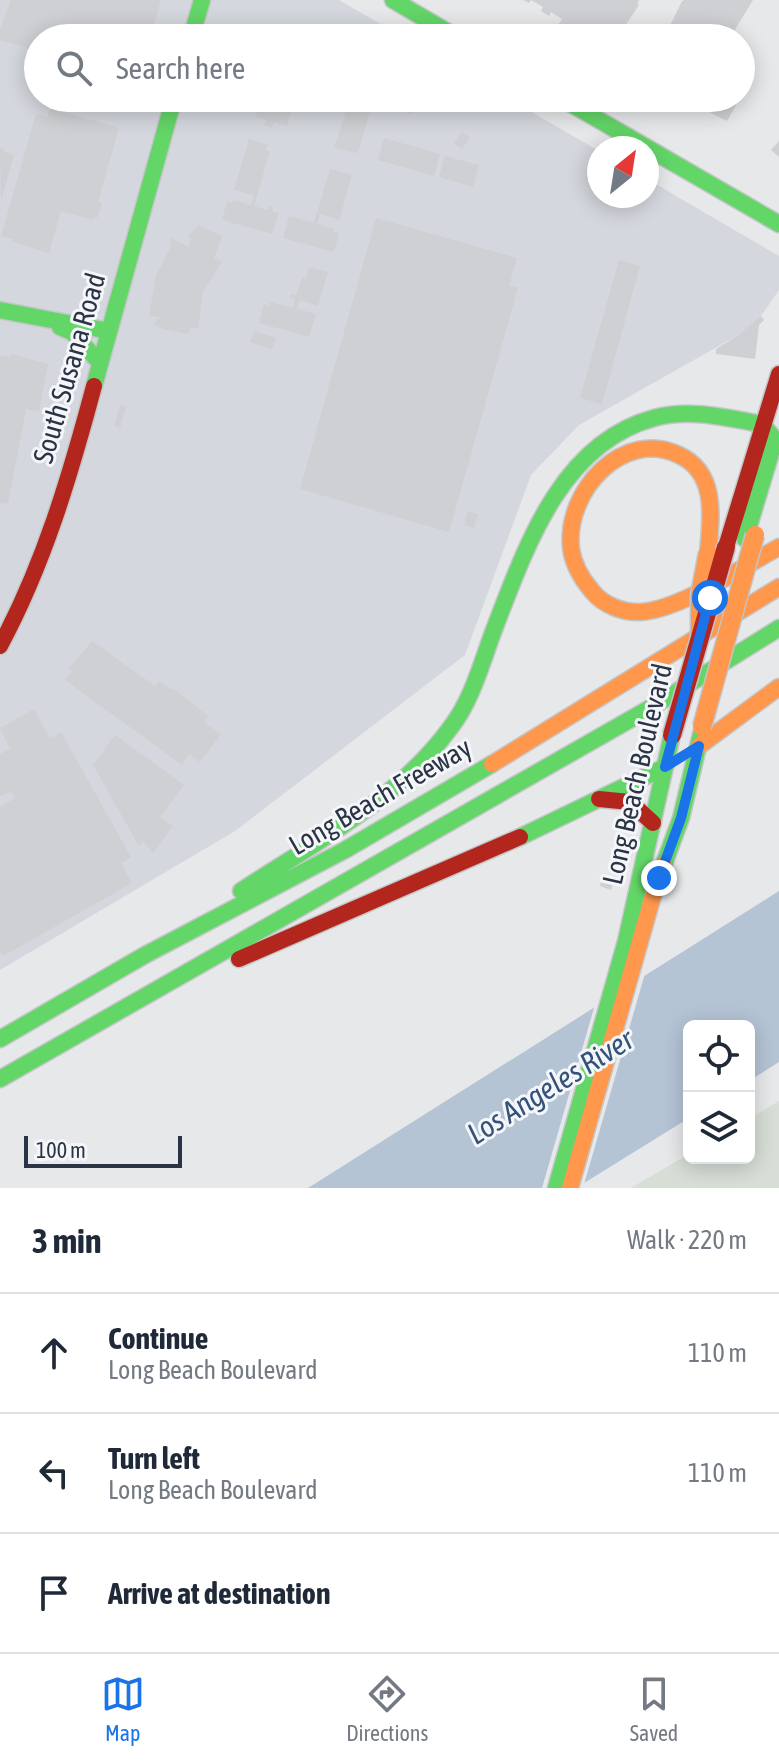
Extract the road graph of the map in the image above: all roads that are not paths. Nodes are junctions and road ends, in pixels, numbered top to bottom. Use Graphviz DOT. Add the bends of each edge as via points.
graph roads {
  1 [pos="202,0"];
  2 [pos="393,0"];
  3 [pos="195,24"];
  4 [pos="434,24"];
  5 [pos="170,112"];
  6 [pos="585,112"];
  7 [pos="779,224"];
  8 [pos="0,310"];
  9 [pos="40,318"];
  10 [pos="109,331"];
  11 [pos="100,363"];
  12 [pos="779,374"];
  13 [pos="762,424"];
  14 [pos="779,461"];
  15 [pos="750,537"];
  16 [pos="779,547"];
  17 [pos="717,550"];
  18 [pos="779,587"];
  19 [pos="779,628"];
  20 [pos="0,646"];
  21 [pos="779,687"];
  22 [pos="699,746"];
  23 [pos="665,767"];
  24 [pos="594,800"];
  25 [pos="653,823"];
  26 [pos="633,942"];
  27 [pos="145,955"];
  28 [pos="132,1006"];
  29 [pos="0,1039"];
  30 [pos="0,1079"];
  31 [pos="556,1188"];
  32 [pos="570,1188"];
  1 -- 3 [label="main road"];
  2 -- 4 [label="main road"];
  5 -- 10 [label="main road, South Susana Road"];
  6 -- 7 [label="main road"];
  8 -- 9 [label="main road"];
  9 -- 10 [label="main road"];
  9 -- 11 [label="main road" via="72,332"];
  10 -- 11 [label="main road, South Susana Road"];
  11 -- 20 [label="main road, South Susana Road" via="40,566"];
  12 -- 13 [label="main road"];
  13 -- 15 [label="main road" via="774,443"];
  13 -- 17 [label="main road"];
  13 -- 27 [label="main road" via="675,413 639,421 602,440 569,472 541,515 464,706 428,755 373,803"];
  14 -- 15 [label="main road, Long Beach Boulevard"];
  15 -- 22 [label="main road, Long Beach Boulevard, bridge"];
  16 -- 17 [label="main road" via="668,605 632,612 594,595 577,573 570,549 577,505 591,482 620,455 643,448 668,449 691,463 706,481"];
  17 -- 23 [label="main road, Long Beach Boulevard, bridge" via="700,595 700,632"];
  18 -- 27 [label="main road, Long Beach Freeway" via="345,850"];
  19 -- 28 [label="main road, Long Beach Freeway" via="639,715"];
  21 -- 22 [label="main road"];
  22 -- 23 [label="main road"];
  22 -- 26 [label="main road, Long Beach Boulevard" via="681,818"];
  23 -- 24 [label="main road"];
  23 -- 25 [label="main road, Long Beach Boulevard"];
  24 -- 25 [label="main road" via="623,798 639,806"];
  24 -- 28 [label="main road" via="487,853"];
  25 -- 26 [label="main road, Long Beach Boulevard"];
  26 -- 31 [label="main road, Long Beach Boulevard"];
  26 -- 32 [label="main road, Long Beach Boulevard"];
  27 -- 29 [label="main road, Long Beach Freeway"];
  28 -- 30 [label="main road, Long Beach Freeway"];
}
